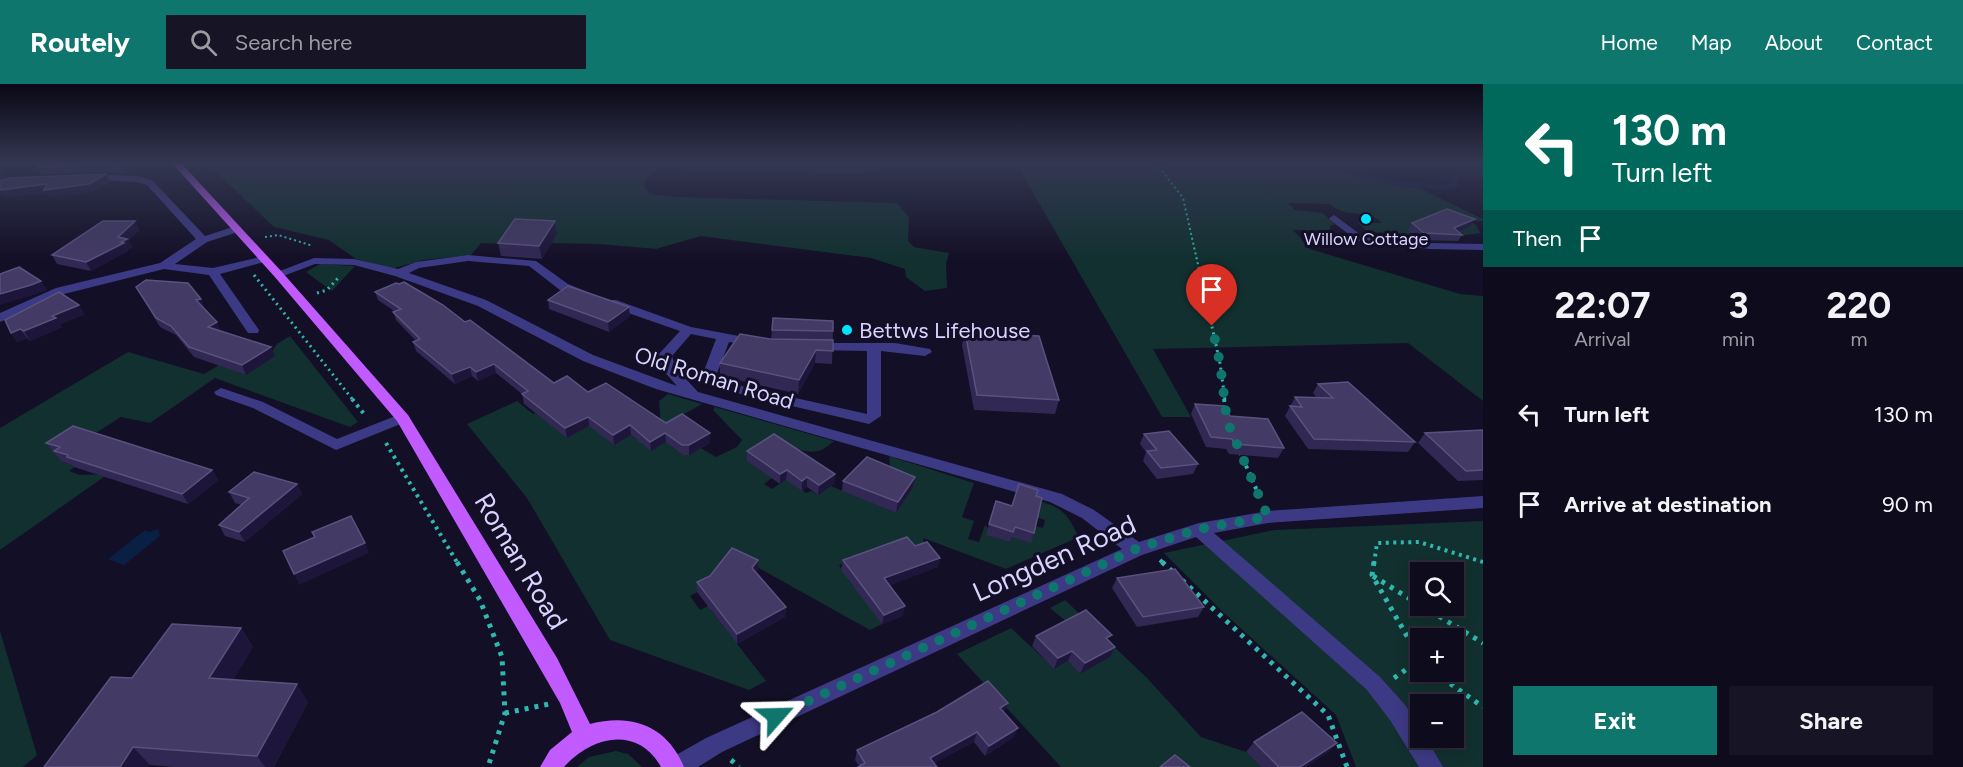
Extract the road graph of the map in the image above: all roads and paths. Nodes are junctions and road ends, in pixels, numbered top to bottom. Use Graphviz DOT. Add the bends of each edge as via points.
graph roads {
  1 [pos="161,195"];
  2 [pos="205,195"];
  3 [pos="1181,195"];
  4 [pos="1334,218"];
  5 [pos="237,229"];
  6 [pos="203,240"];
  7 [pos="1483,247"];
  8 [pos="264,259"];
  9 [pos="164,266"];
  10 [pos="213,272"];
  11 [pos="399,273"];
  12 [pos="278,274"];
  13 [pos="0,318"];
  14 [pos="253,330"];
  15 [pos="688,330"];
  16 [pos="723,339"];
  17 [pos="772,346"];
  18 [pos="801,347"];
  19 [pos="874,347"];
  20 [pos="925,352"];
  21 [pos="222,392"];
  22 [pos="695,397"];
  23 [pos="403,418"];
  24 [pos="1227,421"];
  25 [pos="1236,442"];
  26 [pos="1483,502"];
  27 [pos="1268,517"];
  28 [pos="1199,529"];
  29 [pos="1140,548"];
  30 [pos="1483,562"];
  31 [pos="1372,575"];
  32 [pos="1410,598"];
  33 [pos="1438,616"];
  34 [pos="1410,642"];
  35 [pos="1483,644"];
  36 [pos="1410,667"];
  37 [pos="1448,682"];
  38 [pos="1373,683"];
  39 [pos="569,700"];
  40 [pos="1483,706"];
  41 [pos="505,712"];
  42 [pos="584,736"];
  43 [pos="551,767"];
  44 [pos="673,767"];
  45 [pos="677,767"];
  46 [pos="1347,767"];
  47 [pos="1432,767"];
  1 -- 6 [label="street"];
  2 -- 5 [label="main road, Roman Road"];
  3 -- 24 [label="path" via="1220,363"];
  4 -- 7 [label="street" via="1358,238"];
  5 -- 6 [label="street"];
  5 -- 8 [label="main road, Roman Road"];
  6 -- 9 [label="street"];
  8 -- 10 [label="street"];
  8 -- 12 [label="main road, Roman Road"];
  9 -- 10 [label="street"];
  9 -- 13 [label="street" via="60,291"];
  10 -- 14 [label="street"];
  11 -- 12 [label="street, Old Roman Road" via="354,262 314,261"];
  11 -- 15 [label="street" via="416,265 468,258 531,263 564,287"];
  11 -- 22 [label="street, Old Roman Road" via="482,303 588,358"];
  12 -- 23 [label="main road, Roman Road"];
  15 -- 16 [label="street"];
  15 -- 22 [label="street" via="665,355 669,369"];
  16 -- 17 [label="street"];
  16 -- 19 [label="street" via="709,376 712,381 869,419 874,416"];
  18 -- 19 [label="street"];
  19 -- 20 [label="street"];
  21 -- 23 [label="street" via="258,405 336,445"];
  22 -- 29 [label="street, Old Roman Road" via="1056,498 1080,507"];
  23 -- 39 [label="main road, Roman Road"];
  25 -- 27 [label="path"];
  26 -- 27 [label="street, Longden Road"];
  27 -- 28 [label="street, Longden Road"];
  28 -- 29 [label="street, Longden Road"];
  28 -- 38 [label="street"];
  29 -- 45 [label="street, Longden Road" via="714,745"];
  29 -- 46 [label="path" via="1328,715"];
  30 -- 31 [label="path" via="1419,542 1377,543"];
  31 -- 32 [label="path"];
  31 -- 34 [label="path"];
  33 -- 35 [label="path"];
  36 -- 38 [label="path" via="1396,677"];
  37 -- 40 [label="path"];
  38 -- 47 [label="street" via="1398,713"];
  39 -- 41 [label="path"];
  39 -- 42 [label="main road, Roman Road"];
  42 -- 43 [label="main road" via="569,745"];
  42 -- 44 [label="main road" via="606,729 640,734 655,742"];
}
